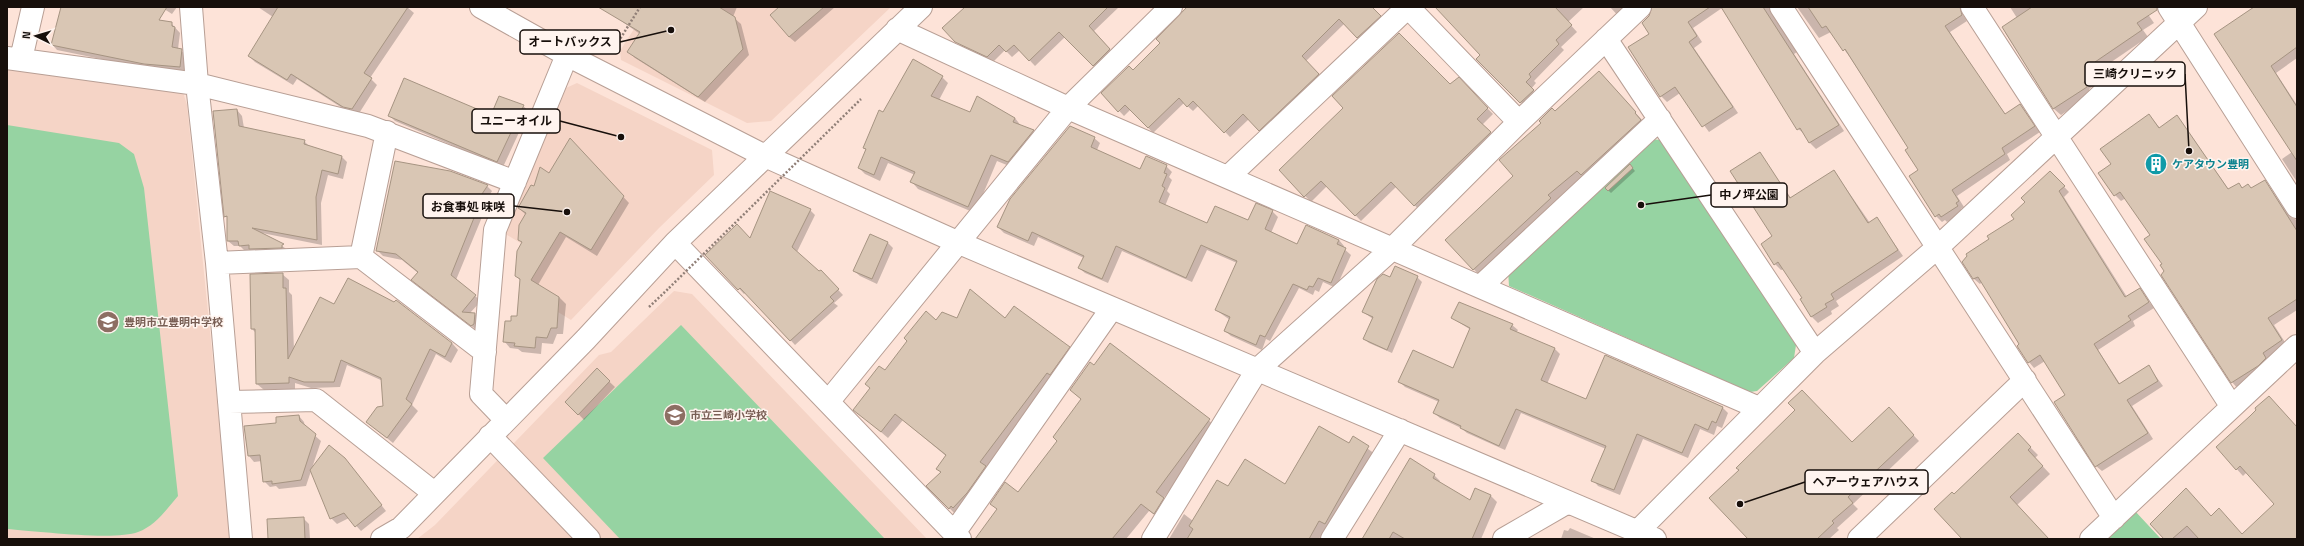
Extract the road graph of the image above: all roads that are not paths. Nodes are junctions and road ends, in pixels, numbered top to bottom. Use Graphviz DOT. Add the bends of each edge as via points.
graph roads {
  1 [pos="33,7"];
  2 [pos="191,7"];
  3 [pos="481,7"];
  4 [pos="921,7"];
  5 [pos="1171,7"];
  6 [pos="1408,7"];
  7 [pos="1640,7"];
  8 [pos="1781,7"];
  9 [pos="1972,7"];
  10 [pos="2196,7"];
  11 [pos="2174,15"];
  12 [pos="897,29"];
  13 [pos="1606,38"];
  14 [pos="567,55"];
  15 [pos="14,58"];
  16 [pos="197,84"];
  17 [pos="1068,108"];
  18 [pos="1660,118"];
  19 [pos="1519,122"];
  20 [pos="387,132"];
  21 [pos="2056,137"];
  22 [pos="765,156"];
  23 [pos="1228,176"];
  24 [pos="515,182"];
  25 [pos="2297,207"];
  26 [pos="957,242"];
  27 [pos="675,243"];
  28 [pos="1938,247"];
  29 [pos="1393,248"];
  30 [pos="361,257"];
  31 [pos="217,263"];
  32 [pos="1481,286"];
  33 [pos="1112,308"];
  34 [pos="2297,346"];
  35 [pos="485,352"];
  36 [pos="1815,353"];
  37 [pos="1257,370"];
  38 [pos="2025,380"];
  39 [pos="229,402"];
  40 [pos="828,402"];
  41 [pos="2232,407"];
  42 [pos="1759,408"];
  43 [pos="506,420"];
  44 [pos="1400,430"];
  45 [pos="490,436"];
  46 [pos="434,493"];
  47 [pos="1568,502"];
  48 [pos="2114,518"];
  49 [pos="957,536"];
  50 [pos="1644,536"];
  51 [pos="242,539"];
  52 [pos="382,539"];
  53 [pos="589,539"];
  54 [pos="1153,539"];
  55 [pos="1332,539"];
  56 [pos="1504,539"];
  57 [pos="1859,539"];
  58 [pos="2091,539"];
  1 -- 15 [label="street"];
  2 -- 16 [label="street"];
  3 -- 14 [label="street"];
  4 -- 12 [label="street"];
  5 -- 17 [label="street"];
  6 -- 19 [label="street"];
  6 -- 23 [label="street"];
  7 -- 13 [label="street"];
  8 -- 28 [label="street"];
  9 -- 21 [label="street"];
  10 -- 11 [label="street"];
  11 -- 21 [label="street"];
  11 -- 25 [label="street"];
  12 -- 17 [label="street"];
  12 -- 22 [label="street"];
  13 -- 18 [label="street"];
  13 -- 19 [label="street"];
  14 -- 22 [label="street"];
  14 -- 24 [label="street"];
  15 -- 16 [label="street"];
  16 -- 20 [label="street"];
  16 -- 31 [label="street"];
  17 -- 23 [label="street"];
  17 -- 26 [label="street"];
  18 -- 32 [label="street"];
  18 -- 36 [label="street"];
  19 -- 29 [label="street"];
  20 -- 24 [label="street"];
  20 -- 30 [label="street"];
  21 -- 28 [label="street"];
  21 -- 41 [label="street"];
  22 -- 26 [label="street"];
  22 -- 27 [label="street"];
  23 -- 29 [label="street"];
  24 -- 35 [label="street" via="495,230"];
  26 -- 33 [label="street"];
  26 -- 40 [label="street"];
  27 -- 40 [label="street"];
  27 -- 43 [label="street"];
  28 -- 36 [label="street"];
  28 -- 38 [label="street"];
  29 -- 32 [label="street"];
  29 -- 37 [label="street"];
  30 -- 31 [label="street"];
  30 -- 35 [label="street"];
  31 -- 39 [label="street"];
  32 -- 42 [label="street"];
  33 -- 37 [label="street"];
  33 -- 49 [label="street"];
  34 -- 41 [label="street"];
  35 -- 43 [label="street" via="481,394"];
  36 -- 42 [label="street"];
  37 -- 44 [label="street"];
  37 -- 54 [label="street"];
  38 -- 48 [label="street"];
  38 -- 57 [label="street"];
  39 -- 46 [label="street" via="316,400"];
  39 -- 51 [label="street"];
  40 -- 49 [label="street"];
  41 -- 48 [label="street"];
  42 -- 50 [label="street"];
  43 -- 45 [label="street"];
  44 -- 47 [label="street"];
  44 -- 55 [label="street"];
  45 -- 46 [label="street"];
  45 -- 53 [label="street"];
  46 -- 52 [label="street" via="401,528"];
  47 -- 50 [label="street"];
  47 -- 56 [label="street"];
  48 -- 58 [label="street"];
}
